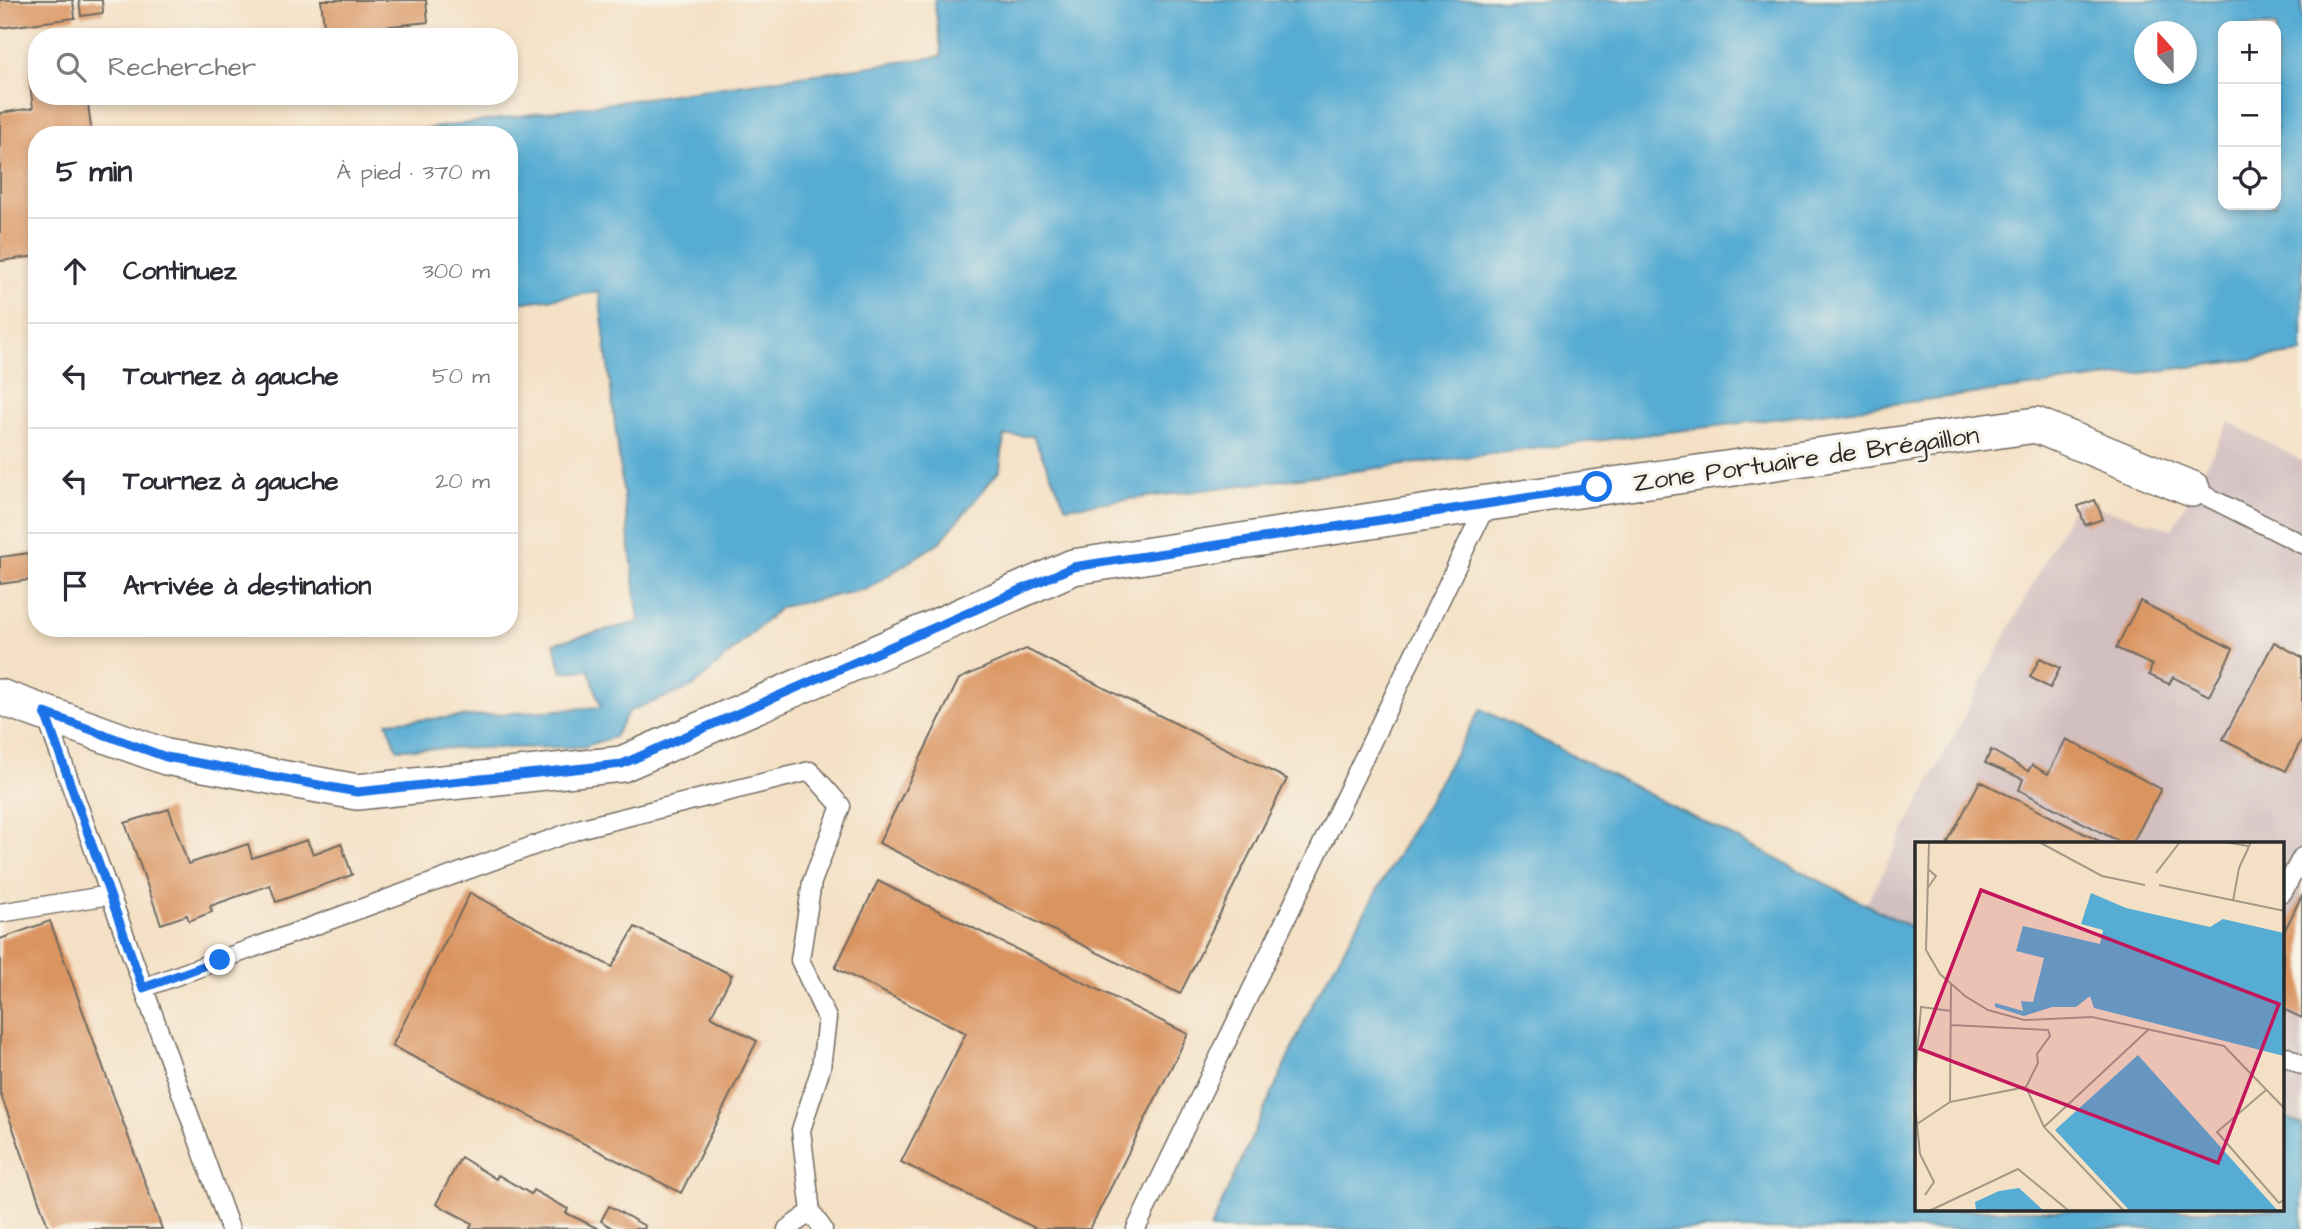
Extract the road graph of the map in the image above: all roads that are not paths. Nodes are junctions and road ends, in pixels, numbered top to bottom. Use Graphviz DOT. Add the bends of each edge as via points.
graph roads {
  1 [pos="2192,489"];
  2 [pos="1487,503"];
  3 [pos="2302,544"];
  4 [pos="0,697"];
  5 [pos="45,713"];
  6 [pos="2302,857"];
  7 [pos="2284,890"];
  8 [pos="110,895"];
  9 [pos="0,913"];
  10 [pos="143,988"];
  11 [pos="2284,1056"];
  12 [pos="2302,1065"];
  13 [pos="811,1212"];
  14 [pos="230,1229"];
  15 [pos="787,1229"];
  16 [pos="823,1229"];
  17 [pos="1136,1229"];
  1 -- 2 [label="street, Zone Portuaire de Brégaillon" via="2036,425"];
  1 -- 3 [label="lane"];
  2 -- 5 [label="street, Zone Portuaire de Brégaillon" via="1073,567 622,764 357,792 166,757"];
  2 -- 17 [label="lane"];
  4 -- 5 [label="street, Zone Portuaire de Brégaillon"];
  5 -- 8 [label="lane"];
  6 -- 7 [label="lane"];
  8 -- 9 [label="lane"];
  8 -- 10 [label="lane"];
  10 -- 13 [label="lane" via="582,828 810,771 841,806 811,882 800,960 827,1018 821,1068 801,1129"];
  10 -- 14 [label="lane"];
  11 -- 12 [label="lane"];
  13 -- 15 [label="lane"];
  13 -- 16 [label="lane"];
}
